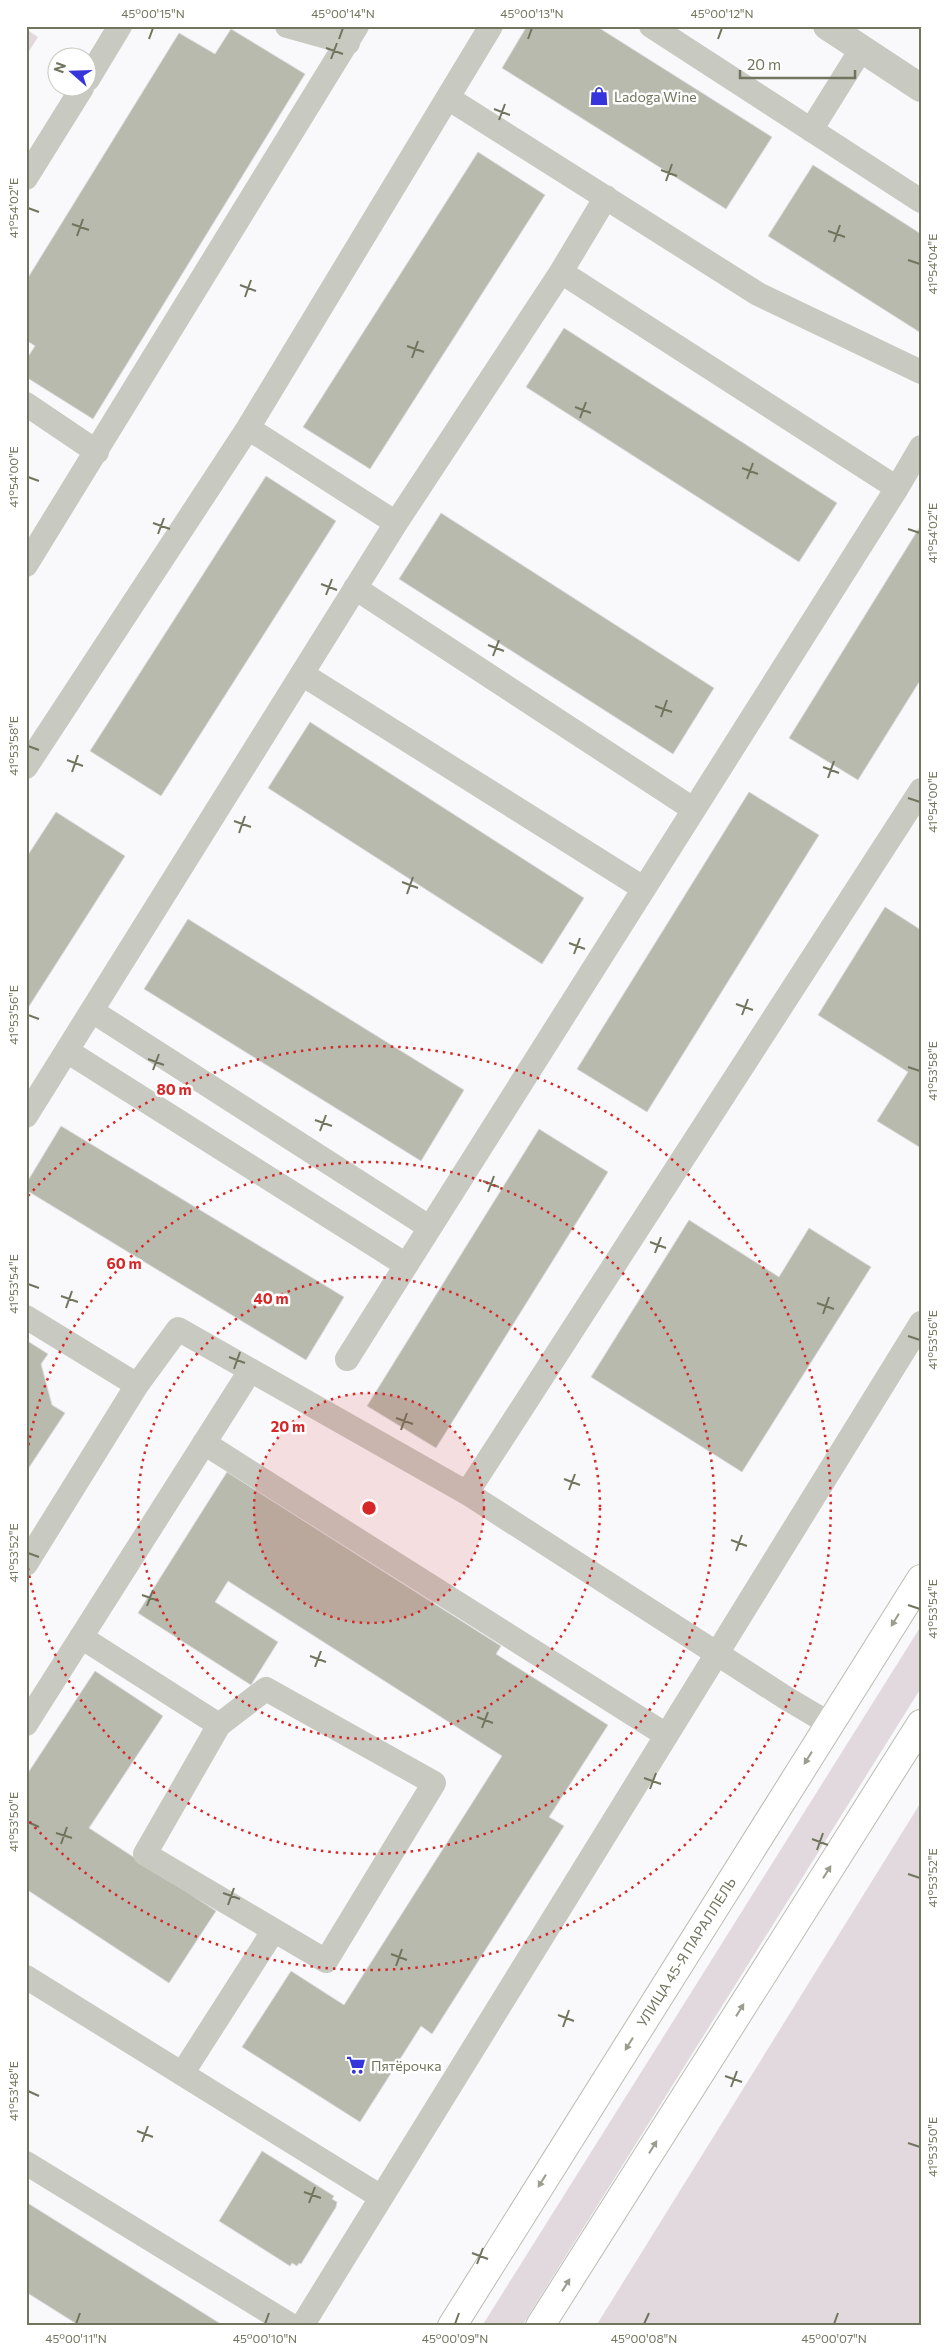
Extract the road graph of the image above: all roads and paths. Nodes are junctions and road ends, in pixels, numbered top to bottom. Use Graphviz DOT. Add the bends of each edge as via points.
graph roads {
  1 [pos="120,26"];
  2 [pos="287,26"];
  3 [pos="491,26"];
  4 [pos="651,26"];
  5 [pos="827,26"];
  6 [pos="352,34"];
  7 [pos="862,48"];
  8 [pos="98,62"];
  9 [pos="921,88"];
  10 [pos="76,98"];
  11 [pos="448,98"];
  12 [pos="811,130"];
  13 [pos="26,178"];
  14 [pos="606,197"];
  15 [pos="921,201"];
  16 [pos="561,272"];
  17 [pos="921,372"];
  18 [pos="26,404"];
  19 [pos="248,428"];
  20 [pos="921,448"];
  21 [pos="97,452"];
  22 [pos="897,488"];
  23 [pos="396,523"];
  24 [pos="26,565"];
  25 [pos="355,588"];
  26 [pos="302,674"];
  27 [pos="26,767"];
  28 [pos="921,790"];
  29 [pos="693,809"];
  30 [pos="643,888"];
  31 [pos="92,1011"];
  32 [pos="67,1051"];
  33 [pos="26,1116"];
  34 [pos="429,1227"];
  35 [pos="406,1265"];
  36 [pos="26,1317"];
  37 [pos="921,1322"];
  38 [pos="347,1359"];
  39 [pos="250,1371"];
  40 [pos="137,1385"];
  41 [pos="204,1443"];
  42 [pos="467,1493"];
  43 [pos="26,1564"];
  44 [pos="921,1579"];
  45 [pos="81,1637"];
  46 [pos="717,1654"];
  47 [pos="26,1724"];
  48 [pos="830,1724"];
  49 [pos="921,1724"];
  50 [pos="219,1725"];
  51 [pos="666,1735"];
  52 [pos="274,1930"];
  53 [pos="26,1977"];
  54 [pos="182,2074"];
  55 [pos="26,2163"];
  56 [pos="381,2198"];
  57 [pos="292,2326"];
  58 [pos="302,2326"];
  59 [pos="452,2326"];
  60 [pos="540,2326"];
  1 -- 8 [label="lane"];
  2 -- 6 [label="lane"];
  3 -- 11 [label="lane"];
  4 -- 12 [label="lane"];
  5 -- 7 [label="street"];
  6 -- 21 [label="lane"];
  7 -- 9 [label="street"];
  7 -- 12 [label="lane"];
  10 -- 13 [label="lane"];
  11 -- 14 [label="lane"];
  11 -- 19 [label="lane"];
  12 -- 15 [label="lane"];
  14 -- 16 [label="lane"];
  14 -- 17 [label="lane" via="758,294"];
  16 -- 22 [label="lane"];
  16 -- 23 [label="lane"];
  18 -- 21 [label="lane"];
  19 -- 23 [label="lane"];
  19 -- 27 [label="lane"];
  20 -- 22 [label="lane"];
  21 -- 24 [label="lane"];
  22 -- 29 [label="lane"];
  23 -- 25 [label="lane"];
  25 -- 26 [label="lane"];
  25 -- 29 [label="lane"];
  26 -- 30 [label="lane"];
  26 -- 31 [label="lane"];
  28 -- 42 [label="lane"];
  29 -- 30 [label="lane"];
  30 -- 34 [label="lane"];
  31 -- 32 [label="lane"];
  31 -- 34 [label="lane"];
  32 -- 33 [label="lane"];
  32 -- 35 [label="lane"];
  34 -- 35 [label="lane"];
  35 -- 38 [label="lane"];
  36 -- 40 [label="lane"];
  37 -- 46 [label="lane"];
  39 -- 40 [label="lane" via="178,1329"];
  39 -- 41 [label="lane"];
  39 -- 42 [label="lane"];
  40 -- 43 [label="lane"];
  41 -- 45 [label="lane"];
  41 -- 51 [label="lane"];
  42 -- 46 [label="lane"];
  44 -- 48 [label="main road, УЛИЦА 45-Я ПАРАЛЛЕЛЬ, one-way"];
  45 -- 47 [label="lane"];
  45 -- 50 [label="lane"];
  46 -- 48 [label="lane"];
  46 -- 51 [label="lane"];
  48 -- 59 [label="main road, УЛИЦА 45-Я ПАРАЛЛЕЛЬ, one-way"];
  60 -- 49 [label="main road, one-way"];
  50 -- 52 [label="lane" via="146,1854"];
  50 -- 52 [label="lane" via="266,1689 434,1782 326,1961"];
  51 -- 56 [label="lane"];
  52 -- 54 [label="lane"];
  53 -- 54 [label="lane"];
  54 -- 56 [label="lane"];
  55 -- 57 [label="lane"];
  56 -- 58 [label="lane"];
}
